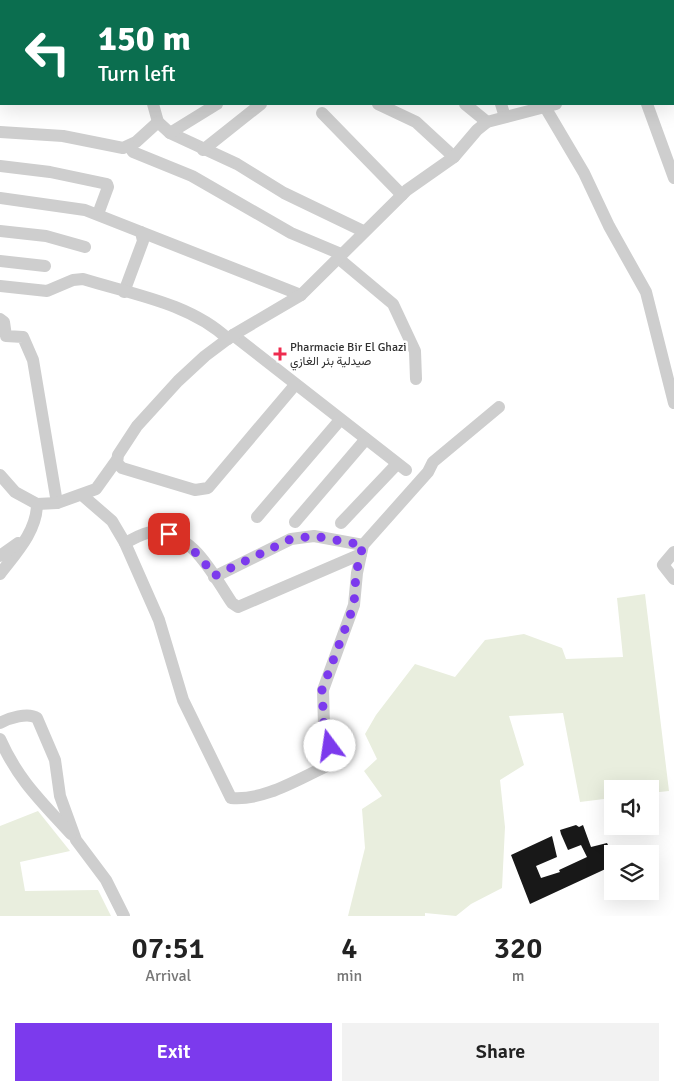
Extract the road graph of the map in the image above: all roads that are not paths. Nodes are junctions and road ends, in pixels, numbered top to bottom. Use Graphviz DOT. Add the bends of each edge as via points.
graph roads {
  1 [pos="153,105"];
  2 [pos="215,105"];
  3 [pos="260,105"];
  4 [pos="380,105"];
  5 [pos="466,105"];
  6 [pos="501,105"];
  7 [pos="550,105"];
  8 [pos="647,105"];
  9 [pos="322,113"];
  10 [pos="505,117"];
  11 [pos="158,122"];
  12 [pos="487,122"];
  13 [pos="0,132"];
  14 [pos="170,133"];
  15 [pos="129,146"];
  16 [pos="203,150"];
  17 [pos="454,157"];
  18 [pos="0,166"];
  19 [pos="674,178"];
  20 [pos="402,195"];
  21 [pos="0,198"];
  22 [pos="98,214"];
  23 [pos="0,231"];
  24 [pos="363,231"];
  25 [pos="141,232"];
  26 [pos="85,247"];
  27 [pos="339,256"];
  28 [pos="0,260"];
  29 [pos="45,266"];
  30 [pos="0,286"];
  31 [pos="124,292"];
  32 [pos="301,295"];
  33 [pos="0,319"];
  34 [pos="230,337"];
  35 [pos="670,369"];
  36 [pos="416,379"];
  37 [pos="295,385"];
  38 [pos="674,403"];
  39 [pos="499,407"];
  40 [pos="340,420"];
  41 [pos="366,440"];
  42 [pos="116,461"];
  43 [pos="0,475"];
  44 [pos="15,492"];
  45 [pos="0,494"];
  46 [pos="82,495"];
  47 [pos="57,503"];
  48 [pos="37,504"];
  49 [pos="257,517"];
  50 [pos="295,522"];
  51 [pos="341,522"];
  52 [pos="25,539"];
  53 [pos="125,543"];
  54 [pos="362,549"];
  55 [pos="674,552"];
  56 [pos="0,556"];
  57 [pos="0,574"];
  58 [pos="214,576"];
  59 [pos="674,579"];
  60 [pos="0,723"];
  61 [pos="0,739"];
  62 [pos="76,840"];
  63 [pos="124,916"];
  1 -- 11 [label="street"];
  2 -- 14 [label="street"];
  3 -- 16 [label="street"];
  4 -- 17 [label="street" via="419,124"];
  5 -- 12 [label="street"];
  6 -- 10 [label="street"];
  7 -- 10 [label="street"];
  7 -- 35 [label="street" via="609,226 646,292"];
  8 -- 19 [label="street"];
  9 -- 20 [label="street"];
  10 -- 12 [label="street"];
  11 -- 14 [label="street"];
  11 -- 15 [label="street"];
  12 -- 17 [label="street"];
  13 -- 15 [label="street" via="63,136 113,148"];
  14 -- 16 [label="street"];
  15 -- 27 [label="street" via="134,152 192,176 291,233"];
  16 -- 24 [label="street" via="237,164 284,193"];
  17 -- 20 [label="street"];
  18 -- 22 [label="street" via="106,184"];
  20 -- 24 [label="street"];
  21 -- 22 [label="street" via="67,206"];
  22 -- 25 [label="street"];
  23 -- 26 [label="street" via="46,236"];
  24 -- 27 [label="street"];
  25 -- 31 [label="street" via="143,241"];
  25 -- 32 [label="street"];
  27 -- 32 [label="street"];
  27 -- 36 [label="street" via="393,304 415,351"];
  28 -- 29 [label="street"];
  30 -- 31 [label="street" via="47,291 78,279"];
  31 -- 34 [label="street" via="179,309 207,321"];
  32 -- 34 [label="street"];
  33 -- 47 [label="street" via="4,322 6,336 23,337 33,360"];
  34 -- 37 [label="street"];
  34 -- 42 [label="street" via="185,374 156,405"];
  35 -- 38 [label="street"];
  37 -- 40 [label="street"];
  37 -- 42 [label="street" via="208,488 195,490 122,468"];
  39 -- 54 [label="street" via="433,462"];
  40 -- 41 [label="street"];
  40 -- 49 [label="street"];
  41 -- 50 [label="street"];
  41 -- 51 [label="street" via="402,467"];
  42 -- 46 [label="street" via="96,489"];
  43 -- 44 [label="street"];
  44 -- 45 [label="street"];
  44 -- 48 [label="street"];
  46 -- 47 [label="street"];
  46 -- 53 [label="street" via="112,521"];
  47 -- 48 [label="street"];
  48 -- 52 [label="street" via="35,521"];
  52 -- 56 [label="street"];
  52 -- 57 [label="street"];
  53 -- 54 [label="street" via="159,620 183,700 231,798 243,799 263,794 327,766 329,762 330,746 324,726 322,690 354,605 356,573"];
  53 -- 58 [label="street" via="152,532 169,534 185,541 199,554"];
  54 -- 58 [label="street" via="314,536 291,539"];
  54 -- 58 [label="street" via="242,607 232,603"];
  55 -- 59 [label="street" via="663,565"];
  60 -- 62 [label="street" via="29,716 37,718 55,760 60,796"];
  61 -- 62 [label="street" via="26,786"];
  62 -- 63 [label="street" via="106,880"];
}
